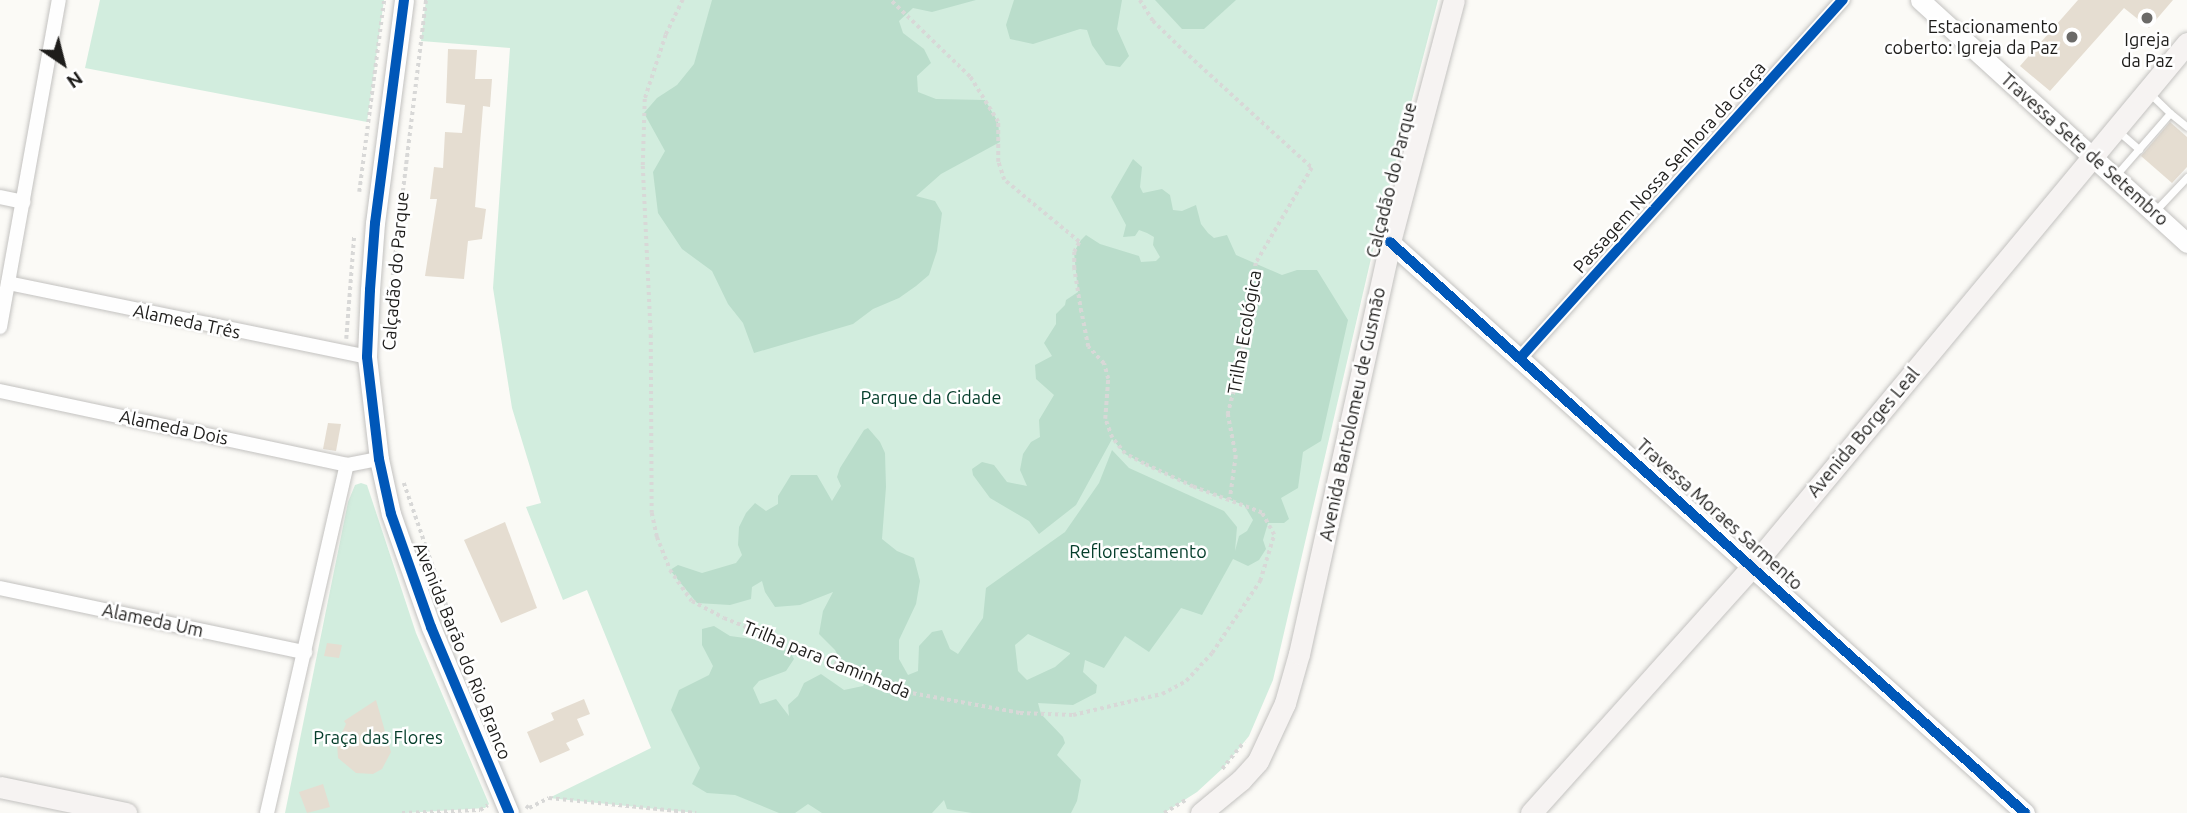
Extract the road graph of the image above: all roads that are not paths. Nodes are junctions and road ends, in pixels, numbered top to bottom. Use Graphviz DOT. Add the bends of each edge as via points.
graph roads {
  1 [pos="59,0"];
  2 [pos="404,0"];
  3 [pos="1454,0"];
  4 [pos="1843,0"];
  5 [pos="1920,0"];
  6 [pos="2187,43"];
  7 [pos="2146,92"];
  8 [pos="2170,113"];
  9 [pos="2187,127"];
  10 [pos="2115,129"];
  11 [pos="2139,149"];
  12 [pos="2092,156"];
  13 [pos="2115,176"];
  14 [pos="2187,177"];
  15 [pos="0,197"];
  16 [pos="23,202"];
  17 [pos="2154,213"];
  18 [pos="1390,243"];
  19 [pos="2187,243"];
  20 [pos="8,283"];
  21 [pos="0,327"];
  22 [pos="367,357"];
  23 [pos="1521,357"];
  24 [pos="0,391"];
  25 [pos="379,459"];
  26 [pos="347,464"];
  27 [pos="1752,566"];
  28 [pos="0,587"];
  29 [pos="305,652"];
  30 [pos="0,787"];
  31 [pos="1203,804"];
  32 [pos="514,807"];
  33 [pos="126,813"];
  34 [pos="267,813"];
  35 [pos="1531,813"];
  36 [pos="2025,813"];
  1 -- 16 [label="street"];
  2 -- 22 [label="street, Avenida Barão do Rio Branco" via="375,223"];
  3 -- 18 [label="main road, Avenida Bartolomeu de Gusmão"];
  4 -- 23 [label="street, Passagem Nossa Senhora da Graça"];
  5 -- 12 [label="street, Travessa Sete de Setembro"];
  6 -- 7 [label="main road, Avenida Borges Leal"];
  7 -- 8 [label="lane"];
  7 -- 10 [label="main road, Avenida Borges Leal"];
  8 -- 9 [label="lane"];
  8 -- 11 [label="lane"];
  10 -- 11 [label="lane"];
  10 -- 12 [label="main road, Avenida Borges Leal"];
  11 -- 13 [label="lane"];
  12 -- 13 [label="street, Travessa Sete de Setembro"];
  12 -- 27 [label="main road, Avenida Borges Leal"];
  13 -- 17 [label="street, Travessa Sete de Setembro"];
  14 -- 17 [label="lane"];
  15 -- 16 [label="street"];
  16 -- 20 [label="street"];
  17 -- 19 [label="street, Travessa Sete de Setembro"];
  18 -- 23 [label="street, Travessa Moraes Sarmento"];
  18 -- 31 [label="main road, Avenida Bartolomeu de Gusmão" via="1285,703 1258,761"];
  20 -- 21 [label="street"];
  20 -- 22 [label="street, Alameda Três"];
  22 -- 25 [label="street, Avenida Barão do Rio Branco"];
  23 -- 27 [label="street, Travessa Moraes Sarmento"];
  24 -- 26 [label="street, Alameda Dois"];
  25 -- 26 [label="street"];
  25 -- 32 [label="street, Avenida Barão do Rio Branco" via="391,514 431,626"];
  26 -- 29 [label="street"];
  27 -- 35 [label="main road, Avenida Borges Leal"];
  27 -- 36 [label="street, Travessa Moraes Sarmento"];
  28 -- 29 [label="street, Alameda Um"];
  29 -- 34 [label="street"];
  30 -- 33 [label="main road"];
}
